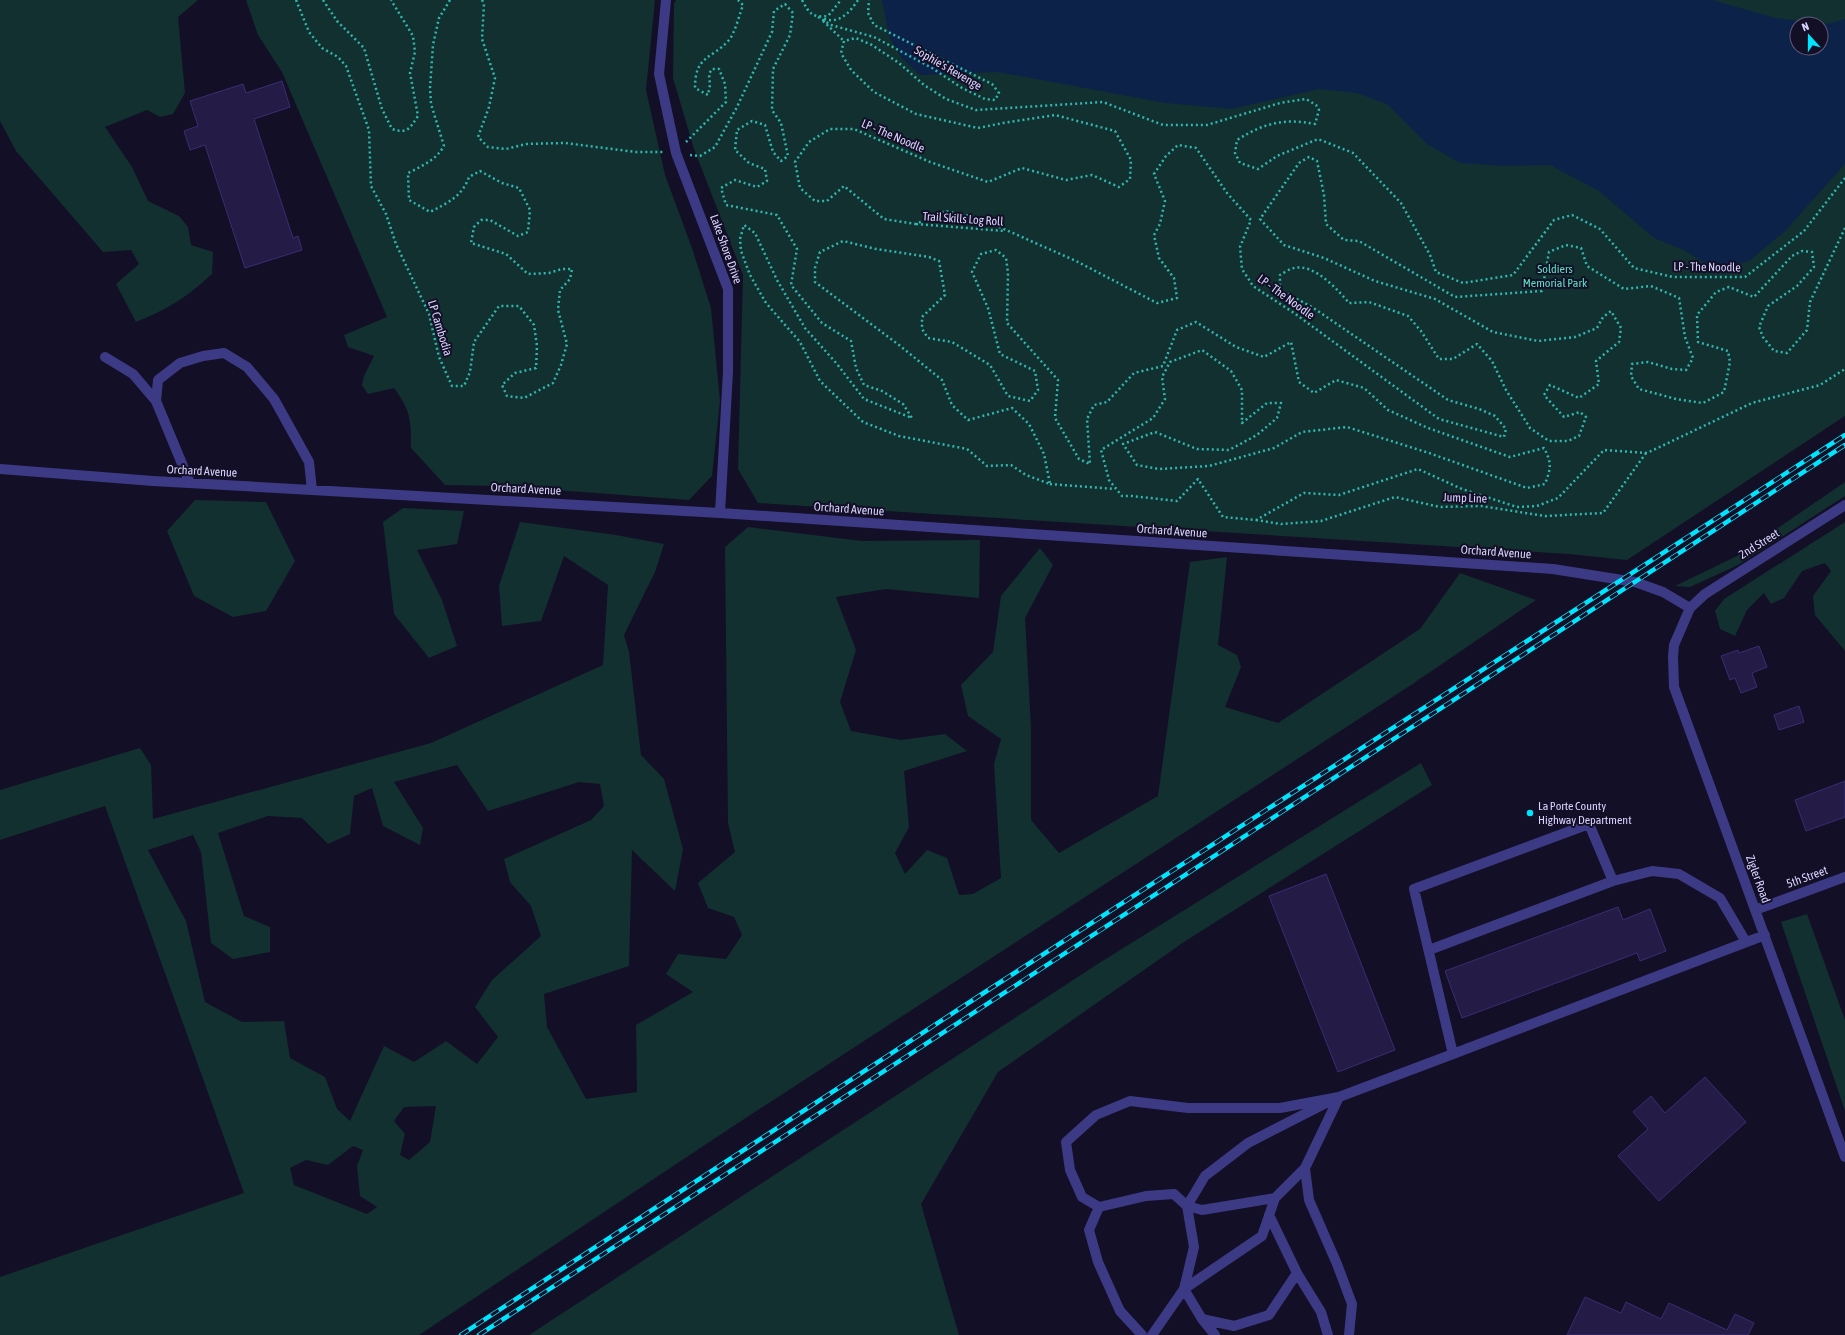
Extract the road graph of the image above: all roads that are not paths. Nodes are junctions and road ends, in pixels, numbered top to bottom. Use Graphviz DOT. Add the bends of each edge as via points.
graph roads {
  1 [pos="666,0"];
  2 [pos="105,357"];
  3 [pos="156,401"];
  4 [pos="0,469"];
  5 [pos="190,483"];
  6 [pos="312,490"];
  7 [pos="1845,505"];
  8 [pos="720,513"];
  9 [pos="1690,608"];
  10 [pos="1845,877"];
  11 [pos="1613,882"];
  12 [pos="1756,910"];
  13 [pos="1765,935"];
  14 [pos="1746,942"];
  15 [pos="1429,950"];
  16 [pos="1453,1054"];
  17 [pos="1339,1097"];
  18 [pos="1845,1157"];
  19 [pos="1305,1168"];
  20 [pos="1275,1198"];
  21 [pos="1187,1206"];
  22 [pos="1099,1207"];
  23 [pos="1269,1215"];
  24 [pos="1297,1273"];
  25 [pos="1184,1289"];
  26 [pos="1202,1319"];
  27 [pos="1142,1335"];
  28 [pos="1152,1335"];
  29 [pos="1214,1335"];
  30 [pos="1328,1335"];
  31 [pos="1349,1335"];
  1 -- 8 [label="street, Lake Shore Drive" via="659,74 676,153 728,289 728,372"];
  2 -- 3 [label="street" via="133,374"];
  3 -- 5 [label="street"];
  3 -- 6 [label="street" via="158,380 180,363 203,356 224,354 247,367 274,399 309,462"];
  4 -- 5 [label="street, Orchard Avenue"];
  5 -- 6 [label="street, Orchard Avenue"];
  6 -- 8 [label="street, Orchard Avenue"];
  7 -- 9 [label="street, 2nd Street" via="1705,594"];
  8 -- 9 [label="street, Orchard Avenue" via="1553,569 1635,582 1663,592"];
  9 -- 12 [label="street, Zigler Road" via="1674,645 1674,687"];
  10 -- 12 [label="street, 5th Street"];
  11 -- 14 [label="street" via="1652,871 1679,874 1720,898"];
  11 -- 15 [label="street"];
  11 -- 15 [label="street" via="1589,824 1414,889"];
  12 -- 13 [label="street, Zigler Road"];
  13 -- 14 [label="street"];
  13 -- 18 [label="street, Zigler Road"];
  14 -- 16 [label="street"];
  15 -- 16 [label="street"];
  16 -- 17 [label="street"];
  17 -- 19 [label="street"];
  17 -- 21 [label="street" via="1248,1143 1205,1176"];
  17 -- 22 [label="street" via="1280,1108 1188,1108 1130,1101 1096,1114 1066,1142 1070,1170 1082,1197"];
  19 -- 20 [label="street"];
  19 -- 31 [label="street" via="1309,1200 1352,1304"];
  20 -- 21 [label="street" via="1202,1210"];
  20 -- 23 [label="street"];
  21 -- 22 [label="street" via="1174,1194 1146,1196"];
  21 -- 25 [label="street" via="1194,1247"];
  22 -- 27 [label="street" via="1089,1230 1098,1262 1120,1311"];
  23 -- 24 [label="street"];
  23 -- 25 [label="street" via="1262,1236"];
  24 -- 26 [label="street" via="1269,1315 1234,1326"];
  24 -- 30 [label="street" via="1321,1312"];
  25 -- 26 [label="street"];
  25 -- 28 [label="street"];
  26 -- 29 [label="street"];
}
